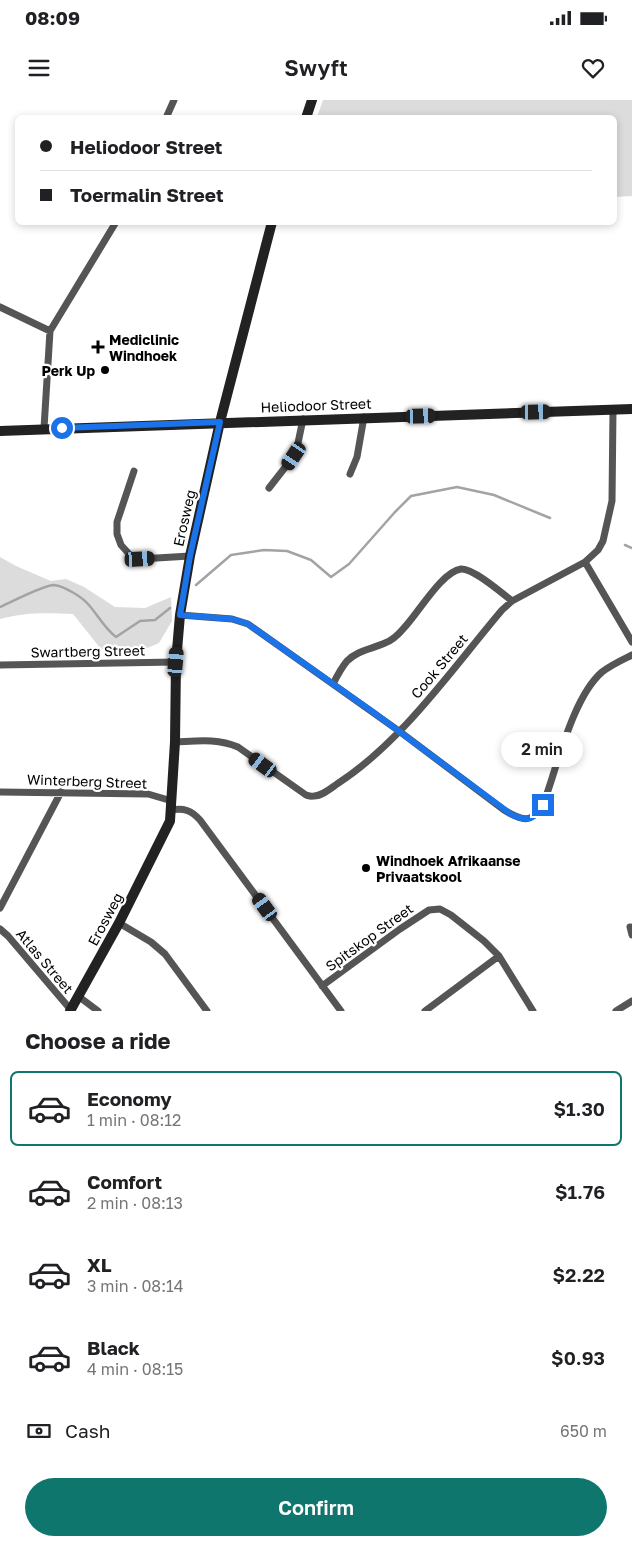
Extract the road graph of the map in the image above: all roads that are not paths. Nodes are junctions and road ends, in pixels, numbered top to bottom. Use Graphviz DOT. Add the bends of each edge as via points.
graph roads {
  1 [pos="174,100"];
  2 [pos="312,100"];
  3 [pos="167,115"];
  4 [pos="307,115"];
  5 [pos="114,225"];
  6 [pos="271,225"];
  7 [pos="0,307"];
  8 [pos="50,331"];
  9 [pos="632,409"];
  10 [pos="612,410"];
  11 [pos="364,417"];
  12 [pos="302,419"];
  13 [pos="220,422"];
  14 [pos="44,428"];
  15 [pos="0,431"];
  16 [pos="134,471"];
  17 [pos="350,474"];
  18 [pos="269,488"];
  19 [pos="190,556"];
  20 [pos="585,562"];
  21 [pos="512,601"];
  22 [pos="180,615"];
  23 [pos="632,642"];
  24 [pos="632,655"];
  25 [pos="176,662"];
  26 [pos="0,665"];
  27 [pos="333,684"];
  28 [pos="400,732"];
  29 [pos="175,742"];
  30 [pos="0,792"];
  31 [pos="61,792"];
  32 [pos="172,806"];
  33 [pos="0,908"];
  34 [pos="119,924"];
  35 [pos="630,927"];
  36 [pos="0,929"];
  37 [pos="632,935"];
  38 [pos="498,956"];
  39 [pos="322,986"];
  40 [pos="78,996"];
  41 [pos="632,1001"];
  42 [pos="70,1011"];
  43 [pos="98,1011"];
  44 [pos="207,1011"];
  45 [pos="341,1011"];
  46 [pos="425,1011"];
  47 [pos="533,1011"];
  48 [pos="616,1011"];
  1 -- 3 [label="street"];
  2 -- 4 [label="street"];
  5 -- 8 [label="street"];
  6 -- 13 [label="street, Erosweg"];
  7 -- 8 [label="street"];
  8 -- 14 [label="street"];
  9 -- 10 [label="street, Heliodoor Street"];
  10 -- 11 [label="street, Heliodoor Street"];
  10 -- 20 [label="street, Cook Street" via="612,501 600,546"];
  11 -- 12 [label="street, Heliodoor Street"];
  11 -- 17 [label="street" via="358,457"];
  12 -- 13 [label="street, Heliodoor Street"];
  12 -- 18 [label="street" via="294,456"];
  13 -- 14 [label="street, Heliodoor Street"];
  13 -- 19 [label="street, Erosweg"];
  14 -- 15 [label="street, Heliodoor Street"];
  16 -- 19 [label="street" via="116,522 121,545 130,555 140,559"];
  19 -- 22 [label="street, Erosweg"];
  20 -- 21 [label="street, Cook Street"];
  20 -- 23 [label="street"];
  21 -- 27 [label="street" via="473,572 456,570 446,576 395,637 354,655"];
  21 -- 28 [label="street, Cook Street"];
  22 -- 25 [label="street, Erosweg"];
  22 -- 27 [label="street" via="232,619 248,624"];
  24 -- 28 [label="street" via="602,673 584,695 543,805 529,819 504,810"];
  25 -- 26 [label="street, Swartberg Street"];
  25 -- 29 [label="street, Erosweg"];
  27 -- 28 [label="street"];
  28 -- 29 [label="street, Cook Street" via="344,780 314,796 306,795 229,743 212,740"];
  29 -- 32 [label="street, Erosweg"];
  30 -- 31 [label="street, Winterberg Street"];
  31 -- 32 [label="street, Winterberg Street" via="148,794"];
  31 -- 33 [label="street"];
  32 -- 34 [label="street, Erosweg" via="166,831"];
  32 -- 39 [label="street, Winterberg Street" via="189,810 200,820"];
  34 -- 40 [label="street, Erosweg"];
  34 -- 44 [label="street" via="165,954"];
  35 -- 37 [label="street"];
  36 -- 42 [label="street, Atlas Street"];
  38 -- 39 [label="street, Spitskop Street" via="451,915 440,909 429,910"];
  38 -- 46 [label="street"];
  38 -- 47 [label="street, Spitskop Street"];
  39 -- 45 [label="street, Winterberg Street"];
  40 -- 42 [label="street, Erosweg"];
  40 -- 43 [label="street, Atlas Street"];
  41 -- 48 [label="street"];
}
